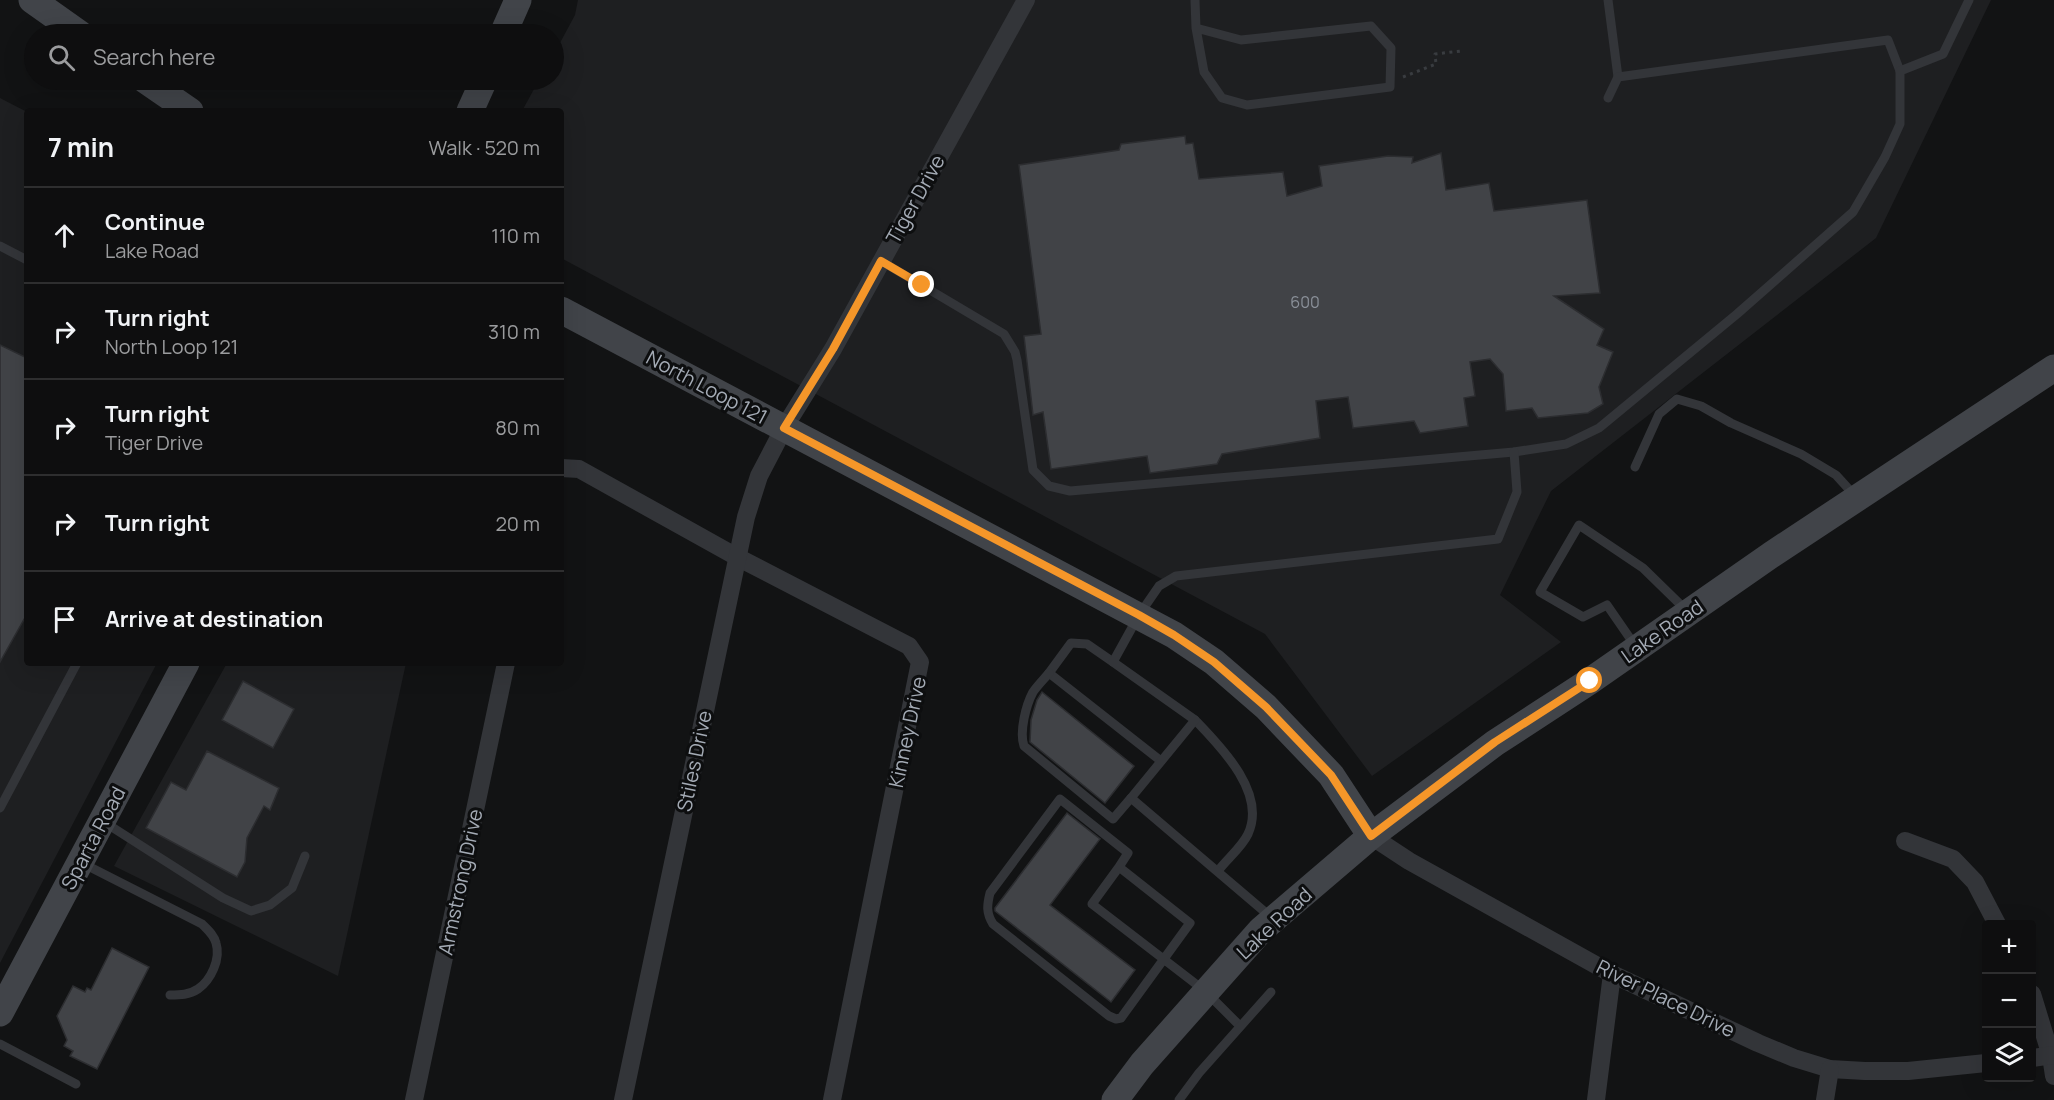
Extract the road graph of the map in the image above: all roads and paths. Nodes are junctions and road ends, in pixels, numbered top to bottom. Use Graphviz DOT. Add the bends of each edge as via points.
graph roads {
  1 [pos="32,0"];
  2 [pos="518,0"];
  3 [pos="1026,0"];
  4 [pos="1196,0"];
  5 [pos="1608,0"];
  6 [pos="1969,0"];
  7 [pos="66,24"];
  8 [pos="507,24"];
  9 [pos="1196,28"];
  10 [pos="1461,51"];
  11 [pos="1900,71"];
  12 [pos="1618,77"];
  13 [pos="1390,87"];
  14 [pos="160,90"];
  15 [pos="479,90"];
  16 [pos="1608,98"];
  17 [pos="186,108"];
  18 [pos="471,108"];
  19 [pos="0,246"];
  20 [pos="24,258"];
  21 [pos="881,261"];
  22 [pos="564,312"];
  23 [pos="2054,368"];
  24 [pos="784,428"];
  25 [pos="1514,452"];
  26 [pos="1635,467"];
  27 [pos="564,468"];
  28 [pos="1858,498"];
  29 [pos="737,557"];
  30 [pos="1688,613"];
  31 [pos="1139,615"];
  32 [pos="1637,648"];
  33 [pos="1113,662"];
  34 [pos="75,666"];
  35 [pos="184,666"];
  36 [pos="505,666"];
  37 [pos="1049,673"];
  38 [pos="1195,720"];
  39 [pos="1161,761"];
  40 [pos="1131,798"];
  41 [pos="0,808"];
  42 [pos="102,820"];
  43 [pos="1371,836"];
  44 [pos="1905,841"];
  45 [pos="305,856"];
  46 [pos="80,862"];
  47 [pos="1119,867"];
  48 [pos="1218,871"];
  49 [pos="1274,919"];
  50 [pos="1994,920"];
  51 [pos="1164,959"];
  52 [pos="1612,974"];
  53 [pos="1205,991"];
  54 [pos="1271,992"];
  55 [pos="170,995"];
  56 [pos="2036,1008"];
  57 [pos="0,1013"];
  58 [pos="1240,1026"];
  59 [pos="0,1044"];
  60 [pos="2053,1056"];
  61 [pos="2036,1058"];
  62 [pos="1982,1063"];
  63 [pos="1830,1069"];
  64 [pos="2054,1076"];
  65 [pos="76,1084"];
  66 [pos="414,1100"];
  67 [pos="623,1100"];
  68 [pos="832,1100"];
  69 [pos="1115,1100"];
  70 [pos="1179,1100"];
  71 [pos="1596,1100"];
  72 [pos="1825,1100"];
  1 -- 7 [label="main road"];
  2 -- 8 [label="main road"];
  3 -- 21 [label="street, Tiger Drive"];
  4 -- 9 [label="lane"];
  5 -- 12 [label="lane"];
  6 -- 11 [label="lane" via="1943,54"];
  9 -- 13 [label="lane" via="1241,40 1371,26 1391,48"];
  9 -- 13 [label="lane" via="1204,72 1222,98 1247,105"];
  10 -- 13 [label="path" via="1435,54 1436,64 1404,76"];
  11 -- 12 [label="lane" via="1888,40"];
  11 -- 25 [label="lane" via="1900,124 1853,212 1599,428 1566,444"];
  12 -- 16 [label="lane"];
  14 -- 17 [label="main road"];
  15 -- 18 [label="main road"];
  19 -- 20 [label="lane"];
  21 -- 24 [label="street, Tiger Drive"];
  21 -- 25 [label="lane" via="1004,334 1017,360 1033,470 1049,486 1070,491"];
  22 -- 24 [label="main road, North Loop 121"];
  23 -- 28 [label="main road, Lake Road"];
  24 -- 29 [label="street, Stiles Drive" via="759,476"];
  24 -- 31 [label="main road, North Loop 121"];
  25 -- 31 [label="lane" via="1517,492 1498,539 1176,576 1159,586"];
  26 -- 28 [label="lane" via="1659,414 1677,399 1701,406 1801,454 1836,475"];
  27 -- 29 [label="street, Kinney Drive" via="579,469"];
  28 -- 30 [label="main road, Lake Road"];
  29 -- 67 [label="street, Stiles Drive"];
  29 -- 68 [label="street, Kinney Drive" via="909,646 920,662"];
  30 -- 32 [label="main road, Lake Road"];
  30 -- 32 [label="lane" via="1643,568 1579,525 1540,592 1583,617 1607,605"];
  31 -- 33 [label="lane"];
  31 -- 43 [label="main road, North Loop 121" via="1214,662 1266,707 1331,775"];
  32 -- 43 [label="main road, Lake Road" via="1495,742"];
  33 -- 37 [label="lane" via="1087,644 1071,643"];
  33 -- 38 [label="lane"];
  34 -- 41 [label="lane"];
  35 -- 42 [label="main road, Sparta Road"];
  36 -- 66 [label="street, Armstrong Drive"];
  37 -- 39 [label="lane"];
  37 -- 40 [label="lane" via="1034,692 1027,710 1024,746 1113,819"];
  38 -- 39 [label="lane"];
  38 -- 48 [label="lane" via="1220,745 1251,801 1248,834"];
  39 -- 40 [label="lane"];
  40 -- 48 [label="lane"];
  42 -- 45 [label="lane" via="223,898 251,911 270,904 292,888"];
  42 -- 46 [label="main road, Sparta Road"];
  43 -- 49 [label="main road, Lake Road"];
  43 -- 52 [label="street, River Place Drive"];
  44 -- 50 [label="street" via="1953,859 1975,882"];
  46 -- 55 [label="lane" via="211,932 217,956 208,980 186,994"];
  46 -- 57 [label="main road, Sparta Road"];
  47 -- 51 [label="lane" via="1190,924"];
  47 -- 51 [label="lane" via="1092,904"];
  47 -- 51 [label="lane" via="1128,854 1060,799 990,893 988,916 993,924 1116,1019 1121,1018"];
  48 -- 49 [label="lane"];
  49 -- 53 [label="main road, Lake Road"];
  51 -- 53 [label="lane"];
  52 -- 63 [label="street, River Place Drive" via="1758,1043"];
  52 -- 71 [label="street"];
  53 -- 58 [label="lane"];
  53 -- 69 [label="main road, Lake Road"];
  54 -- 58 [label="lane"];
  56 -- 60 [label="street"];
  58 -- 70 [label="lane"];
  59 -- 65 [label="lane"];
  60 -- 61 [label="street"];
  60 -- 64 [label="street"];
  62 -- 63 [label="street, River Place Drive" via="1908,1071"];
  63 -- 72 [label="street"];
}
